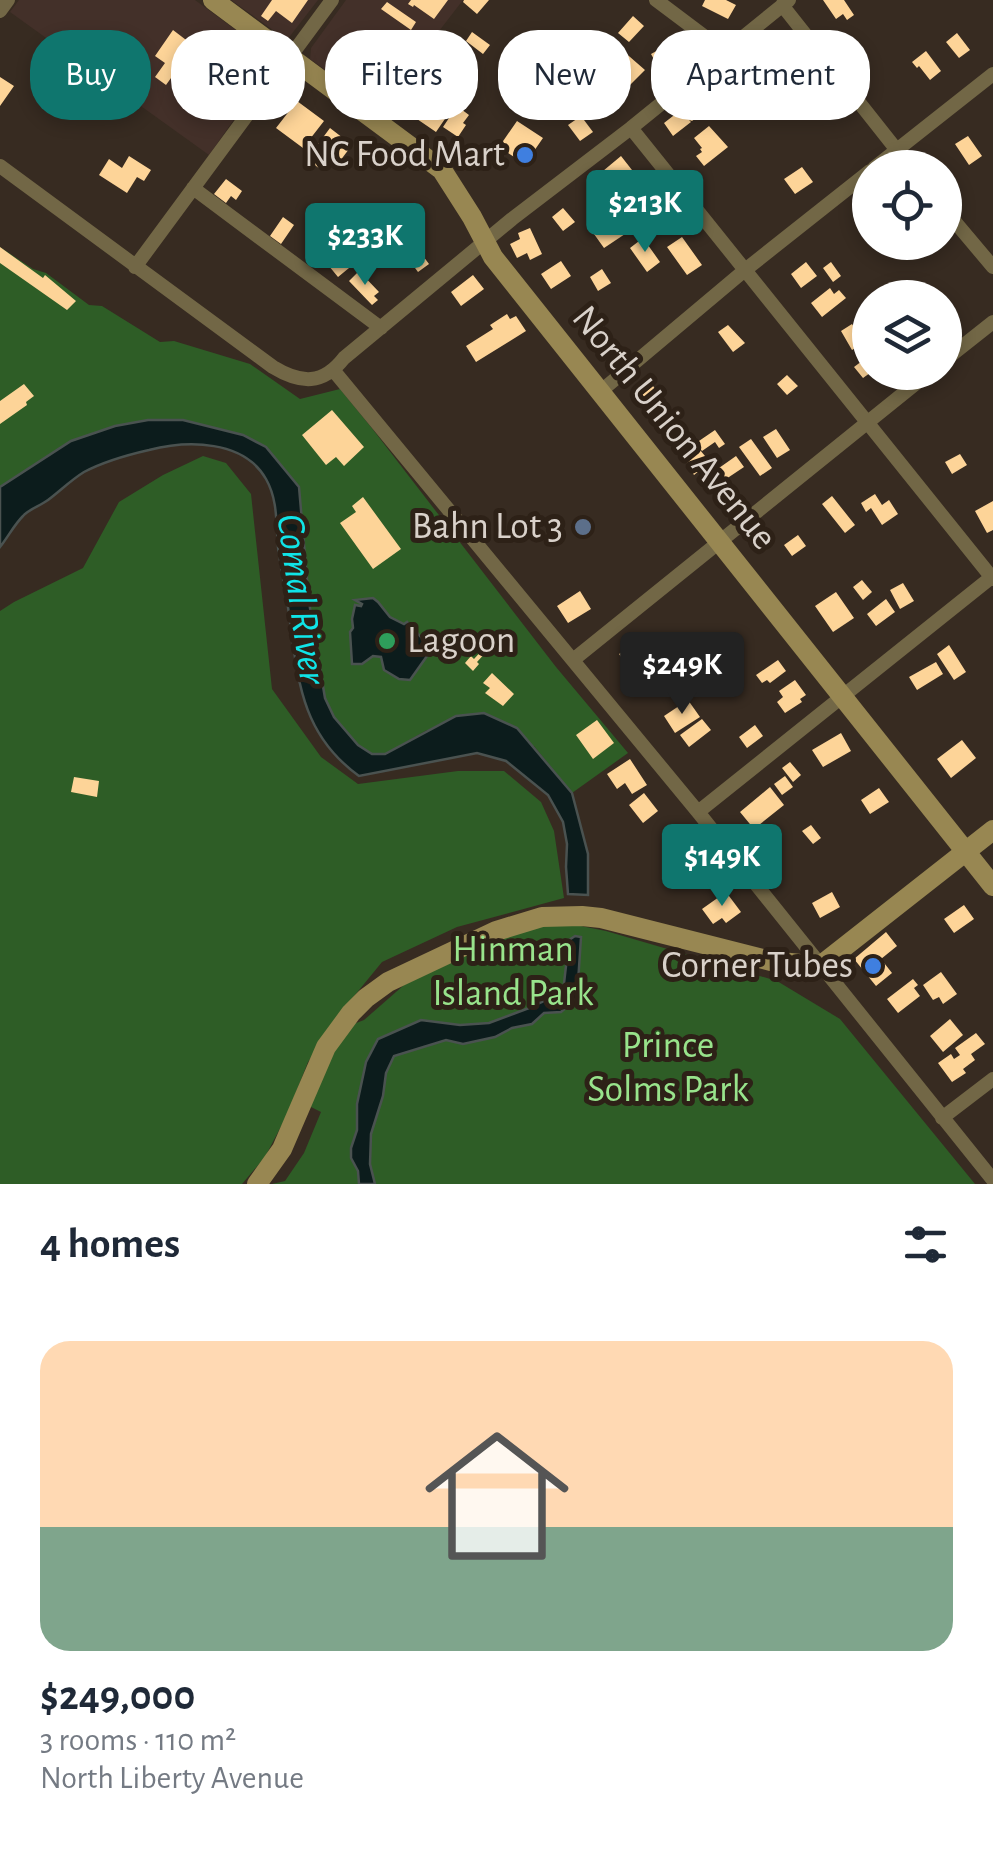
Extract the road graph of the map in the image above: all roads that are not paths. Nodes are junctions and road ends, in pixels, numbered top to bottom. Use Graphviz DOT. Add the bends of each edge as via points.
graph roads {
  1 [pos="8,0"];
  2 [pos="213,0"];
  3 [pos="332,0"];
  4 [pos="656,0"];
  5 [pos="785,3"];
  6 [pos="0,11"];
  7 [pos="254,30"];
  8 [pos="695,30"];
  9 [pos="752,30"];
  10 [pos="305,37"];
  11 [pos="305,68"];
  12 [pos="993,74"];
  13 [pos="651,112"];
  14 [pos="243,120"];
  15 [pos="631,128"];
  16 [pos="896,149"];
  17 [pos="0,166"];
  18 [pos="852,185"];
  19 [pos="193,188"];
  20 [pos="962,230"];
  21 [pos="486,241"];
  22 [pos="135,266"];
  23 [pos="993,267"];
  24 [pos="745,270"];
  25 [pos="993,322"];
  26 [pos="381,328"];
  27 [pos="962,347"];
  28 [pos="334,371"];
  29 [pos="908,390"];
  30 [pos="600,391"];
  31 [pos="868,422"];
  32 [pos="721,543"];
  33 [pos="993,577"];
  34 [pos="574,660"];
  35 [pos="843,698"];
  36 [pos="698,812"];
  37 [pos="993,830"];
  38 [pos="966,850"];
  39 [pos="993,886"];
  40 [pos="820,966"];
  41 [pos="993,1079"];
  42 [pos="942,1118"];
  43 [pos="993,1180"];
  44 [pos="256,1184"];
  1 -- 6 [label="street"];
  2 -- 7 [label="street, North Union Avenue"];
  3 -- 10 [label="street"];
  4 -- 8 [label="street"];
  5 -- 9 [label="street"];
  5 -- 16 [label="street"];
  11 -- 21 [label="street, North Union Avenue" via="442,170"];
  12 -- 16 [label="street"];
  13 -- 15 [label="street"];
  14 -- 19 [label="street"];
  15 -- 21 [label="street"];
  15 -- 24 [label="street"];
  17 -- 22 [label="street"];
  18 -- 24 [label="street"];
  19 -- 22 [label="street"];
  19 -- 26 [label="street"];
  20 -- 23 [label="street"];
  21 -- 26 [label="street"];
  21 -- 30 [label="street, North Union Avenue"];
  22 -- 28 [label="street" via="284,374 308,379"];
  24 -- 30 [label="street"];
  24 -- 31 [label="street"];
  25 -- 27 [label="street"];
  26 -- 28 [label="street"];
  28 -- 34 [label="street"];
  29 -- 31 [label="street"];
  30 -- 32 [label="street, North Union Avenue"];
  31 -- 32 [label="street"];
  31 -- 33 [label="street"];
  32 -- 34 [label="street"];
  32 -- 35 [label="street, North Union Avenue"];
  33 -- 35 [label="street"];
  34 -- 36 [label="street"];
  35 -- 36 [label="street"];
  35 -- 38 [label="street, North Union Avenue"];
  36 -- 40 [label="street"];
  37 -- 38 [label="street"];
  38 -- 39 [label="street, North Union Avenue"];
  38 -- 40 [label="street"];
  40 -- 42 [label="street"];
  40 -- 44 [label="street" via="771,962 601,918 542,917 496,931 388,982 351,1013 326,1046 282,1149"];
  41 -- 42 [label="street"];
  42 -- 43 [label="street"];
}
